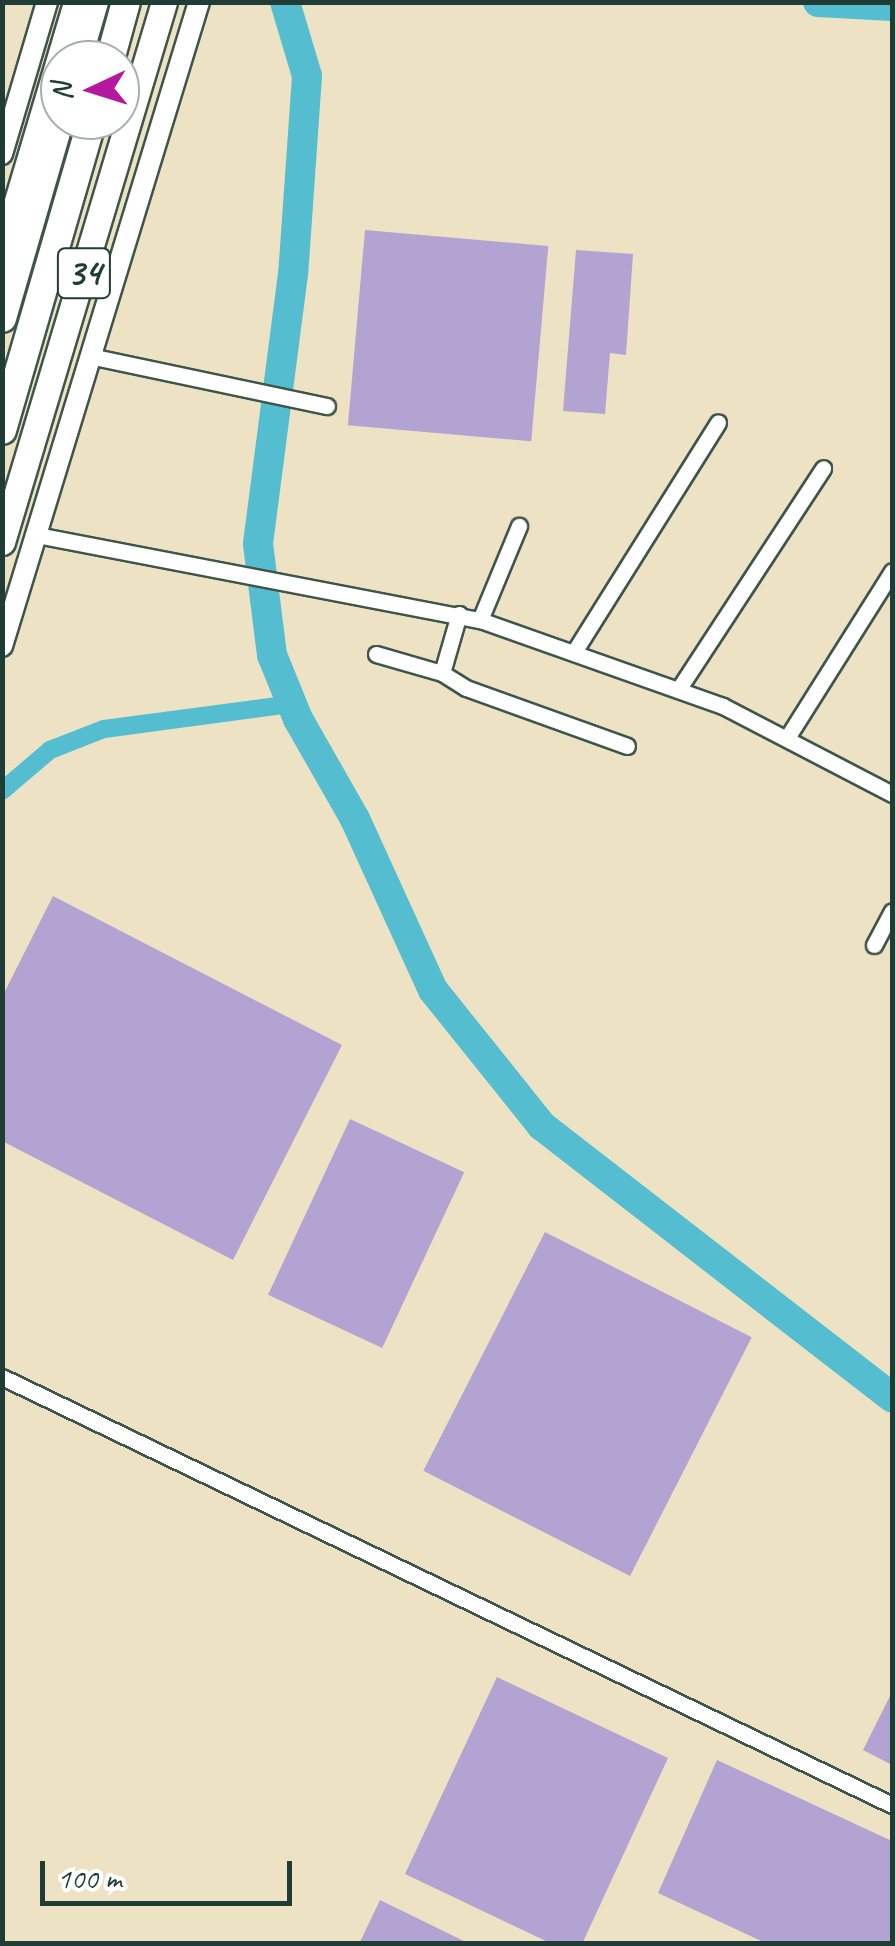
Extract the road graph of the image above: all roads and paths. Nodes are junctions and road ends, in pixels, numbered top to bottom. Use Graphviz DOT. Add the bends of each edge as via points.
graph roads {
  1 [pos="48,2"];
  2 [pos="76,2"];
  3 [pos="94,2"];
  4 [pos="126,2"];
  5 [pos="164,2"];
  6 [pos="198,2"];
  7 [pos="83,40"];
  8 [pos="116,40"];
  9 [pos="54,140"];
  10 [pos="86,140"];
  11 [pos="2,154"];
  12 [pos="2,252"];
  13 [pos="2,318"];
  14 [pos="94,356"];
  15 [pos="327,406"];
  16 [pos="718,422"];
  17 [pos="2,430"];
  18 [pos="822,468"];
  19 [pos="519,526"];
  20 [pos="37,536"];
  21 [pos="2,542"];
  22 [pos="892,571"];
  23 [pos="459,614"];
  24 [pos="480,620"];
  25 [pos="2,646"];
  26 [pos="574,652"];
  27 [pos="376,654"];
  28 [pos="442,672"];
  29 [pos="678,690"];
  30 [pos="787,738"];
  31 [pos="627,746"];
  32 [pos="892,794"];
  33 [pos="892,911"];
  34 [pos="874,945"];
  35 [pos="2,1378"];
  36 [pos="892,1805"];
  1 -- 11 [label="main road"];
  2 -- 12 [label="highway, 34"];
  3 -- 7 [label="highway"];
  4 -- 8 [label="highway"];
  5 -- 21 [label="highway, 34"];
  6 -- 14 [label="main road, 34"];
  9 -- 13 [label="highway"];
  10 -- 17 [label="highway"];
  14 -- 15 [label="street"];
  14 -- 20 [label="main road, 34"];
  16 -- 26 [label="street"];
  18 -- 29 [label="street"];
  19 -- 24 [label="street"];
  20 -- 23 [label="street"];
  20 -- 25 [label="main road, 34"];
  22 -- 30 [label="street"];
  23 -- 24 [label="street"];
  23 -- 28 [label="street"];
  24 -- 26 [label="street"];
  26 -- 29 [label="street"];
  27 -- 28 [label="street"];
  28 -- 31 [label="street" via="466,688"];
  29 -- 30 [label="street"];
  30 -- 32 [label="street"];
  33 -- 34 [label="street"];
  35 -- 36 [label="street"];
}
